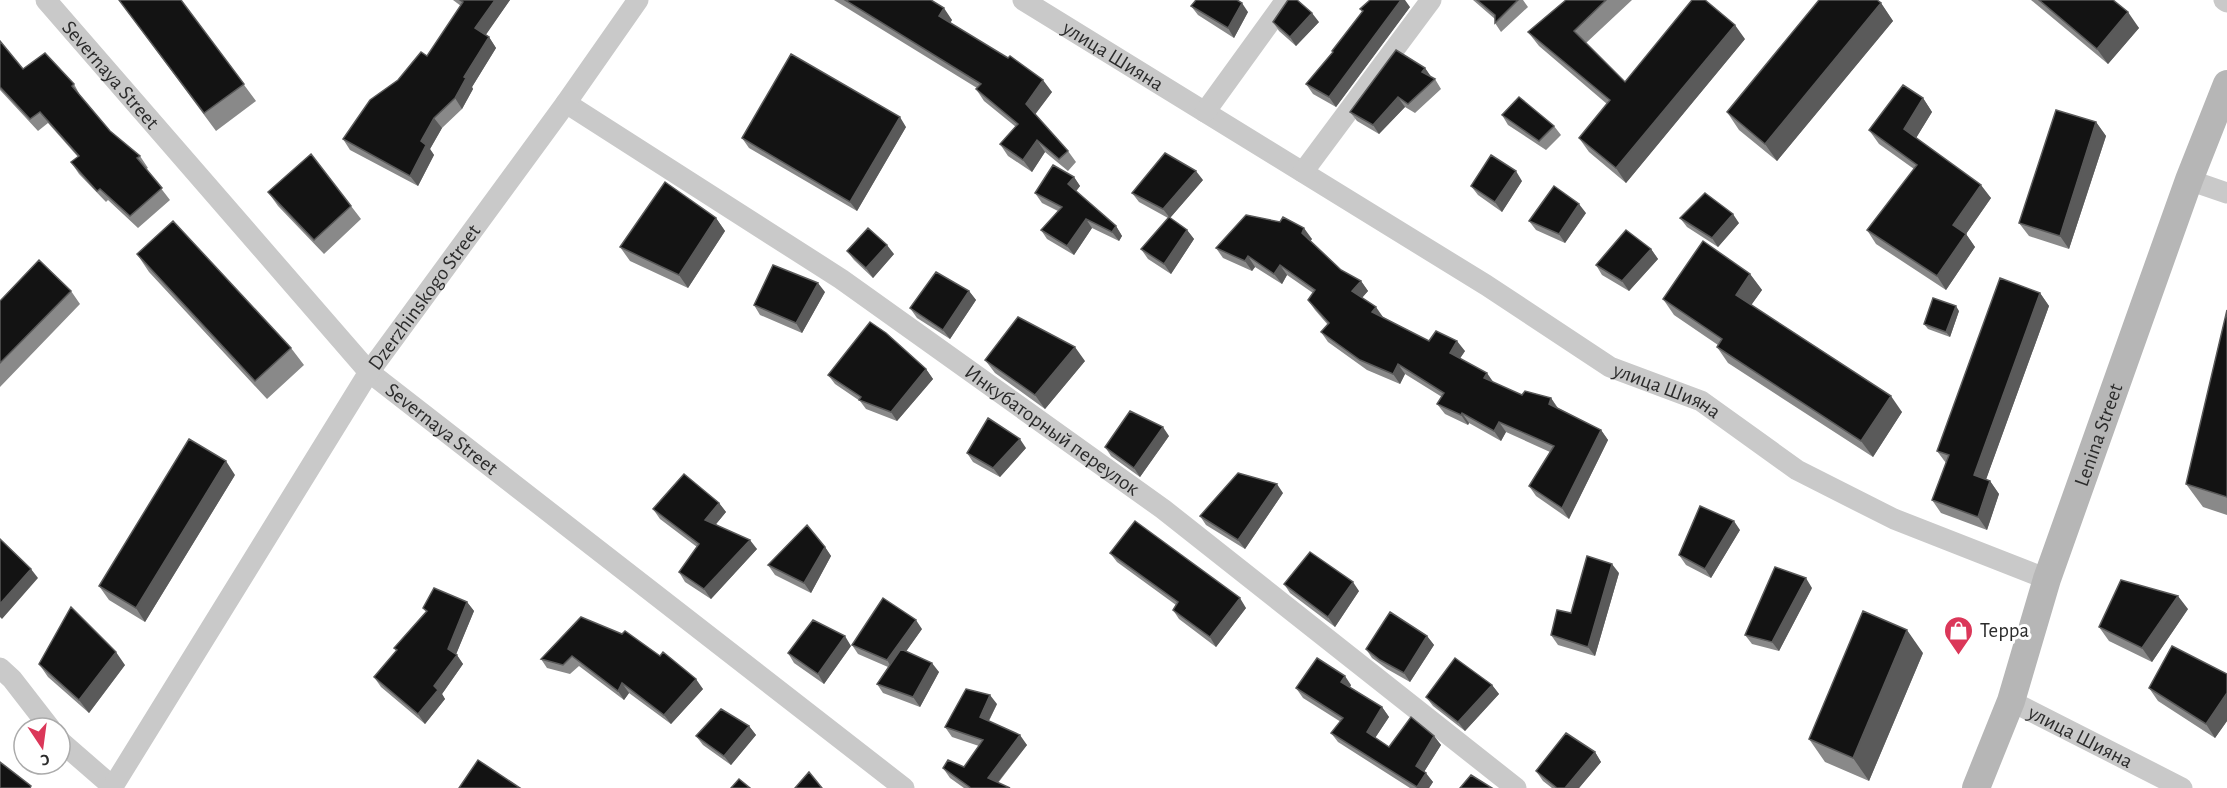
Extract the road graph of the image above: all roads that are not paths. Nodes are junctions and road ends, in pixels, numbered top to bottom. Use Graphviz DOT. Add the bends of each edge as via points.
graph roads {
  1 [pos="46,0"];
  2 [pos="638,0"];
  3 [pos="1023,0"];
  4 [pos="1286,0"];
  5 [pos="1431,0"];
  6 [pos="2227,84"];
  7 [pos="566,103"];
  8 [pos="1205,112"];
  9 [pos="1303,172"];
  10 [pos="2189,180"];
  11 [pos="2227,193"];
  12 [pos="369,372"];
  13 [pos="2047,579"];
  14 [pos="0,668"];
  15 [pos="2011,701"];
  16 [pos="41,716"];
  17 [pos="72,751"];
  18 [pos="113,787"];
  19 [pos="904,788"];
  20 [pos="1516,788"];
  21 [pos="1976,788"];
  22 [pos="2182,788"];
  1 -- 12 [label="street, Severnaya Street"];
  2 -- 7 [label="street, Dzerzhinskogo Street"];
  3 -- 8 [label="street, улица Шияна"];
  4 -- 8 [label="street"];
  5 -- 9 [label="street"];
  6 -- 10 [label="main road, Lenina Street"];
  7 -- 12 [label="street, Dzerzhinskogo Street"];
  7 -- 20 [label="street, Инкубаторный переулок" via="841,279 1153,503"];
  8 -- 9 [label="street, улица Шияна"];
  9 -- 13 [label="street, улица Шияна" via="1610,367 1701,401 1797,470 1894,519"];
  10 -- 11 [label="street"];
  10 -- 13 [label="main road, Lenina Street"];
  12 -- 18 [label="street, Dzerzhinskogo Street"];
  12 -- 19 [label="street, Severnaya Street"];
  13 -- 15 [label="main road, Lenina Street"];
  14 -- 16 [label="street"];
  15 -- 21 [label="main road, Lenina Street"];
  15 -- 22 [label="street, улица Шияна"];
  17 -- 18 [label="street"];
}
